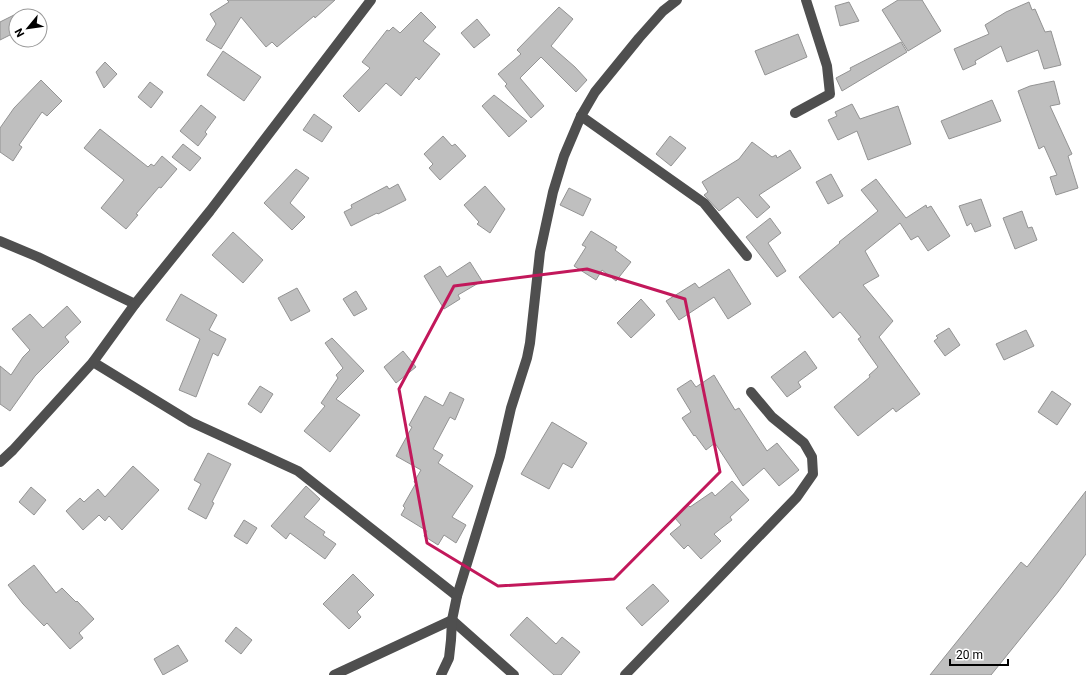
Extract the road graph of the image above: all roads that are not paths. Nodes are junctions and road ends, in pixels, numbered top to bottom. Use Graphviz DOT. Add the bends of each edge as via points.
graph roads {
  1 [pos="371,0"];
  2 [pos="677,0"];
  3 [pos="806,0"];
  4 [pos="794,113"];
  5 [pos="581,116"];
  6 [pos="0,241"];
  7 [pos="747,256"];
  8 [pos="136,304"];
  9 [pos="93,362"];
  10 [pos="751,392"];
  11 [pos="0,462"];
  12 [pos="458,596"];
  13 [pos="452,620"];
  14 [pos="334,675"];
  15 [pos="440,675"];
  16 [pos="514,675"];
  17 [pos="625,675"];
  1 -- 8 [label="street"];
  2 -- 5 [label="street" via="663,11 639,38 595,92"];
  3 -- 4 [label="street" via="827,66 830,94"];
  5 -- 7 [label="street" via="704,203"];
  5 -- 12 [label="street" via="564,156 553,192 540,252 527,358"];
  6 -- 8 [label="street"];
  8 -- 9 [label="street"];
  9 -- 11 [label="street"];
  9 -- 12 [label="street" via="191,422 298,471"];
  10 -- 17 [label="street" via="772,417 804,443 812,457 813,474 797,497"];
  12 -- 13 [label="street"];
  13 -- 14 [label="street"];
  13 -- 15 [label="street" via="449,658"];
  13 -- 16 [label="street"];
}
